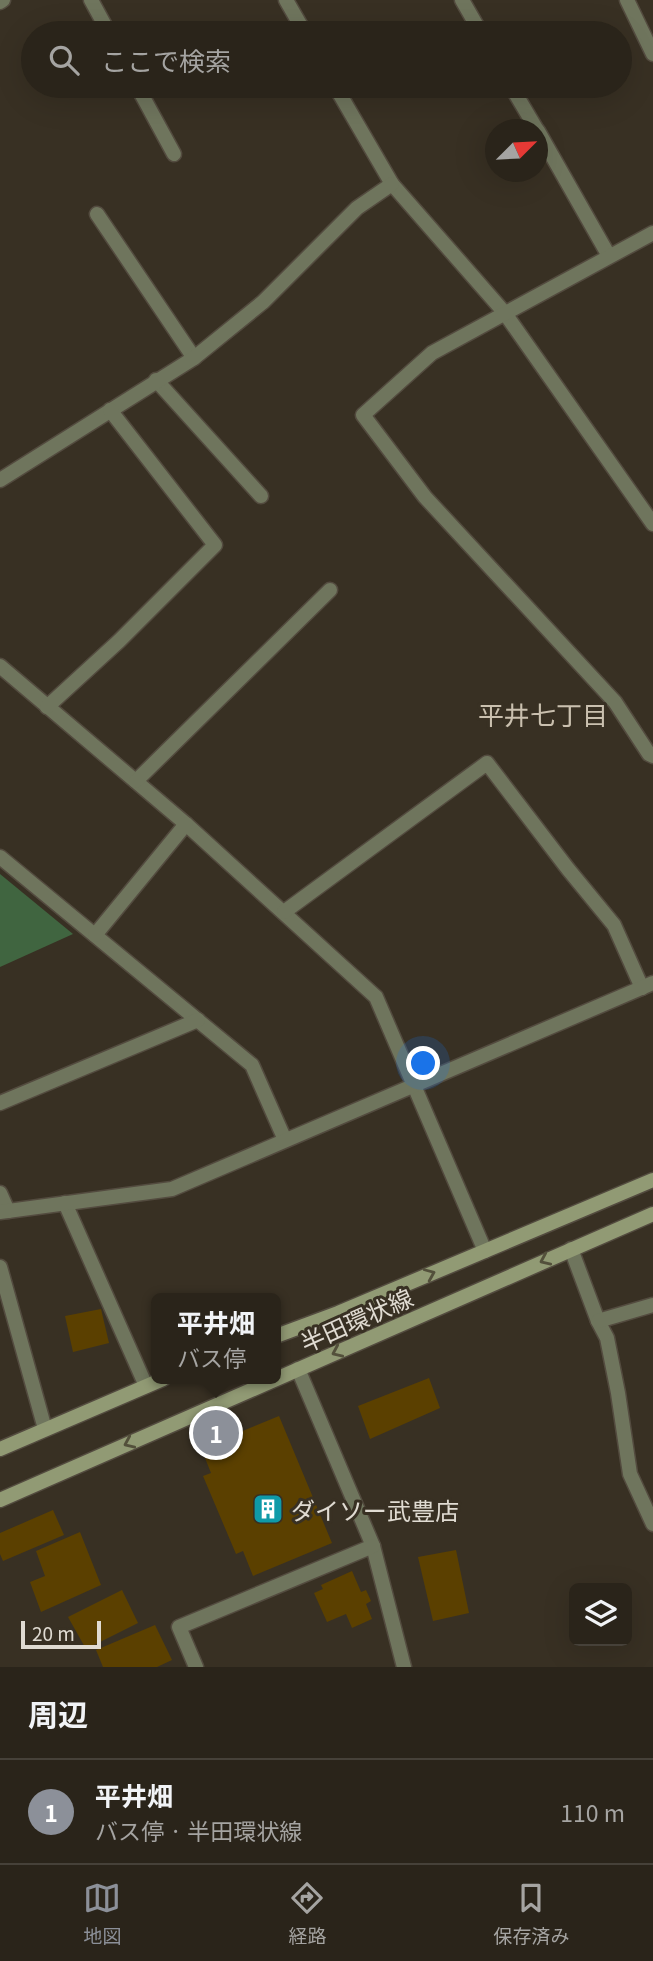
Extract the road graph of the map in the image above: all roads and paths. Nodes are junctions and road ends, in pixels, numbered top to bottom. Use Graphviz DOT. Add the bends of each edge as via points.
graph roads {
  1 [pos="91,0"];
  2 [pos="286,0"];
  3 [pos="462,0"];
  4 [pos="627,0"];
  5 [pos="102,21"];
  6 [pos="298,21"];
  7 [pos="474,21"];
  8 [pos="648,31"];
  9 [pos="653,54"];
  10 [pos="144,98"];
  11 [pos="342,98"];
  12 [pos="518,98"];
  13 [pos="530,119"];
  14 [pos="548,149"];
  15 [pos="174,153"];
  16 [pos="392,184"];
  17 [pos="97,214"];
  18 [pos="653,233"];
  19 [pos="609,256"];
  20 [pos="504,312"];
  21 [pos="194,358"];
  22 [pos="156,380"];
  23 [pos="110,410"];
  24 [pos="0,480"];
  25 [pos="261,496"];
  26 [pos="653,524"];
  27 [pos="330,590"];
  28 [pos="0,666"];
  29 [pos="47,707"];
  30 [pos="653,756"];
  31 [pos="135,781"];
  32 [pos="186,824"];
  33 [pos="0,857"];
  34 [pos="284,912"];
  35 [pos="95,935"];
  36 [pos="647,986"];
  37 [pos="198,1020"];
  38 [pos="416,1086"];
  39 [pos="0,1103"];
  40 [pos="285,1140"];
  41 [pos="653,1180"];
  42 [pos="0,1193"];
  43 [pos="65,1203"];
  44 [pos="4,1212"];
  45 [pos="653,1214"];
  46 [pos="571,1249"];
  47 [pos="485,1251"];
  48 [pos="0,1267"];
  49 [pos="653,1305"];
  50 [pos="598,1321"];
  51 [pos="281,1334"];
  52 [pos="298,1369"];
  53 [pos="281,1376"];
  54 [pos="151,1384"];
  55 [pos="264,1384"];
  56 [pos="146,1386"];
  57 [pos="45,1429"];
  58 [pos="0,1449"];
  59 [pos="0,1500"];
  60 [pos="653,1524"];
  61 [pos="373,1546"];
  62 [pos="196,1667"];
  63 [pos="404,1667"];
  1 -- 5 [label="street"];
  2 -- 6 [label="street"];
  3 -- 7 [label="street"];
  4 -- 8 [label="street"];
  8 -- 9 [label="street"];
  10 -- 15 [label="street"];
  11 -- 16 [label="street"];
  12 -- 13 [label="street"];
  14 -- 19 [label="street"];
  16 -- 20 [label="street"];
  16 -- 21 [label="street" via="357,208 263,302"];
  17 -- 21 [label="street"];
  18 -- 19 [label="street"];
  19 -- 20 [label="street"];
  20 -- 26 [label="street"];
  20 -- 30 [label="street" via="432,353 363,415 425,496 615,702"];
  21 -- 22 [label="street"];
  22 -- 23 [label="street"];
  22 -- 25 [label="street"];
  23 -- 24 [label="street"];
  23 -- 29 [label="street" via="215,545"];
  27 -- 31 [label="street"];
  28 -- 29 [label="street"];
  29 -- 31 [label="street"];
  31 -- 32 [label="street"];
  32 -- 34 [label="street"];
  32 -- 35 [label="street"];
  33 -- 35 [label="street"];
  34 -- 36 [label="street" via="487,763 614,925"];
  34 -- 38 [label="street" via="376,997"];
  35 -- 37 [label="street"];
  36 -- 38 [label="street"];
  37 -- 39 [label="street"];
  37 -- 40 [label="street" via="252,1065"];
  38 -- 40 [label="street"];
  38 -- 47 [label="street"];
  40 -- 43 [label="street" via="172,1188"];
  41 -- 47 [label="main road, 半田環状線"];
  42 -- 44 [label="street"];
  43 -- 44 [label="street"];
  43 -- 56 [label="street"];
  45 -- 46 [label="main road, 半田環状線"];
  46 -- 50 [label="street"];
  46 -- 52 [label="main road, 半田環状線, one-way"];
  51 -- 47 [label="main road, 半田環状線, one-way"];
  48 -- 57 [label="street"];
  49 -- 50 [label="street"];
  50 -- 60 [label="street" via="607,1338 630,1474"];
  52 -- 53 [label="main road, 半田環状線, one-way"];
  52 -- 61 [label="street"];
  54 -- 56 [label="main road"];
  55 -- 59 [label="main road, 半田環状線, one-way"];
  56 -- 57 [label="main road"];
  57 -- 58 [label="main road"];
  61 -- 62 [label="street" via="179,1627"];
  61 -- 63 [label="street"];
}
